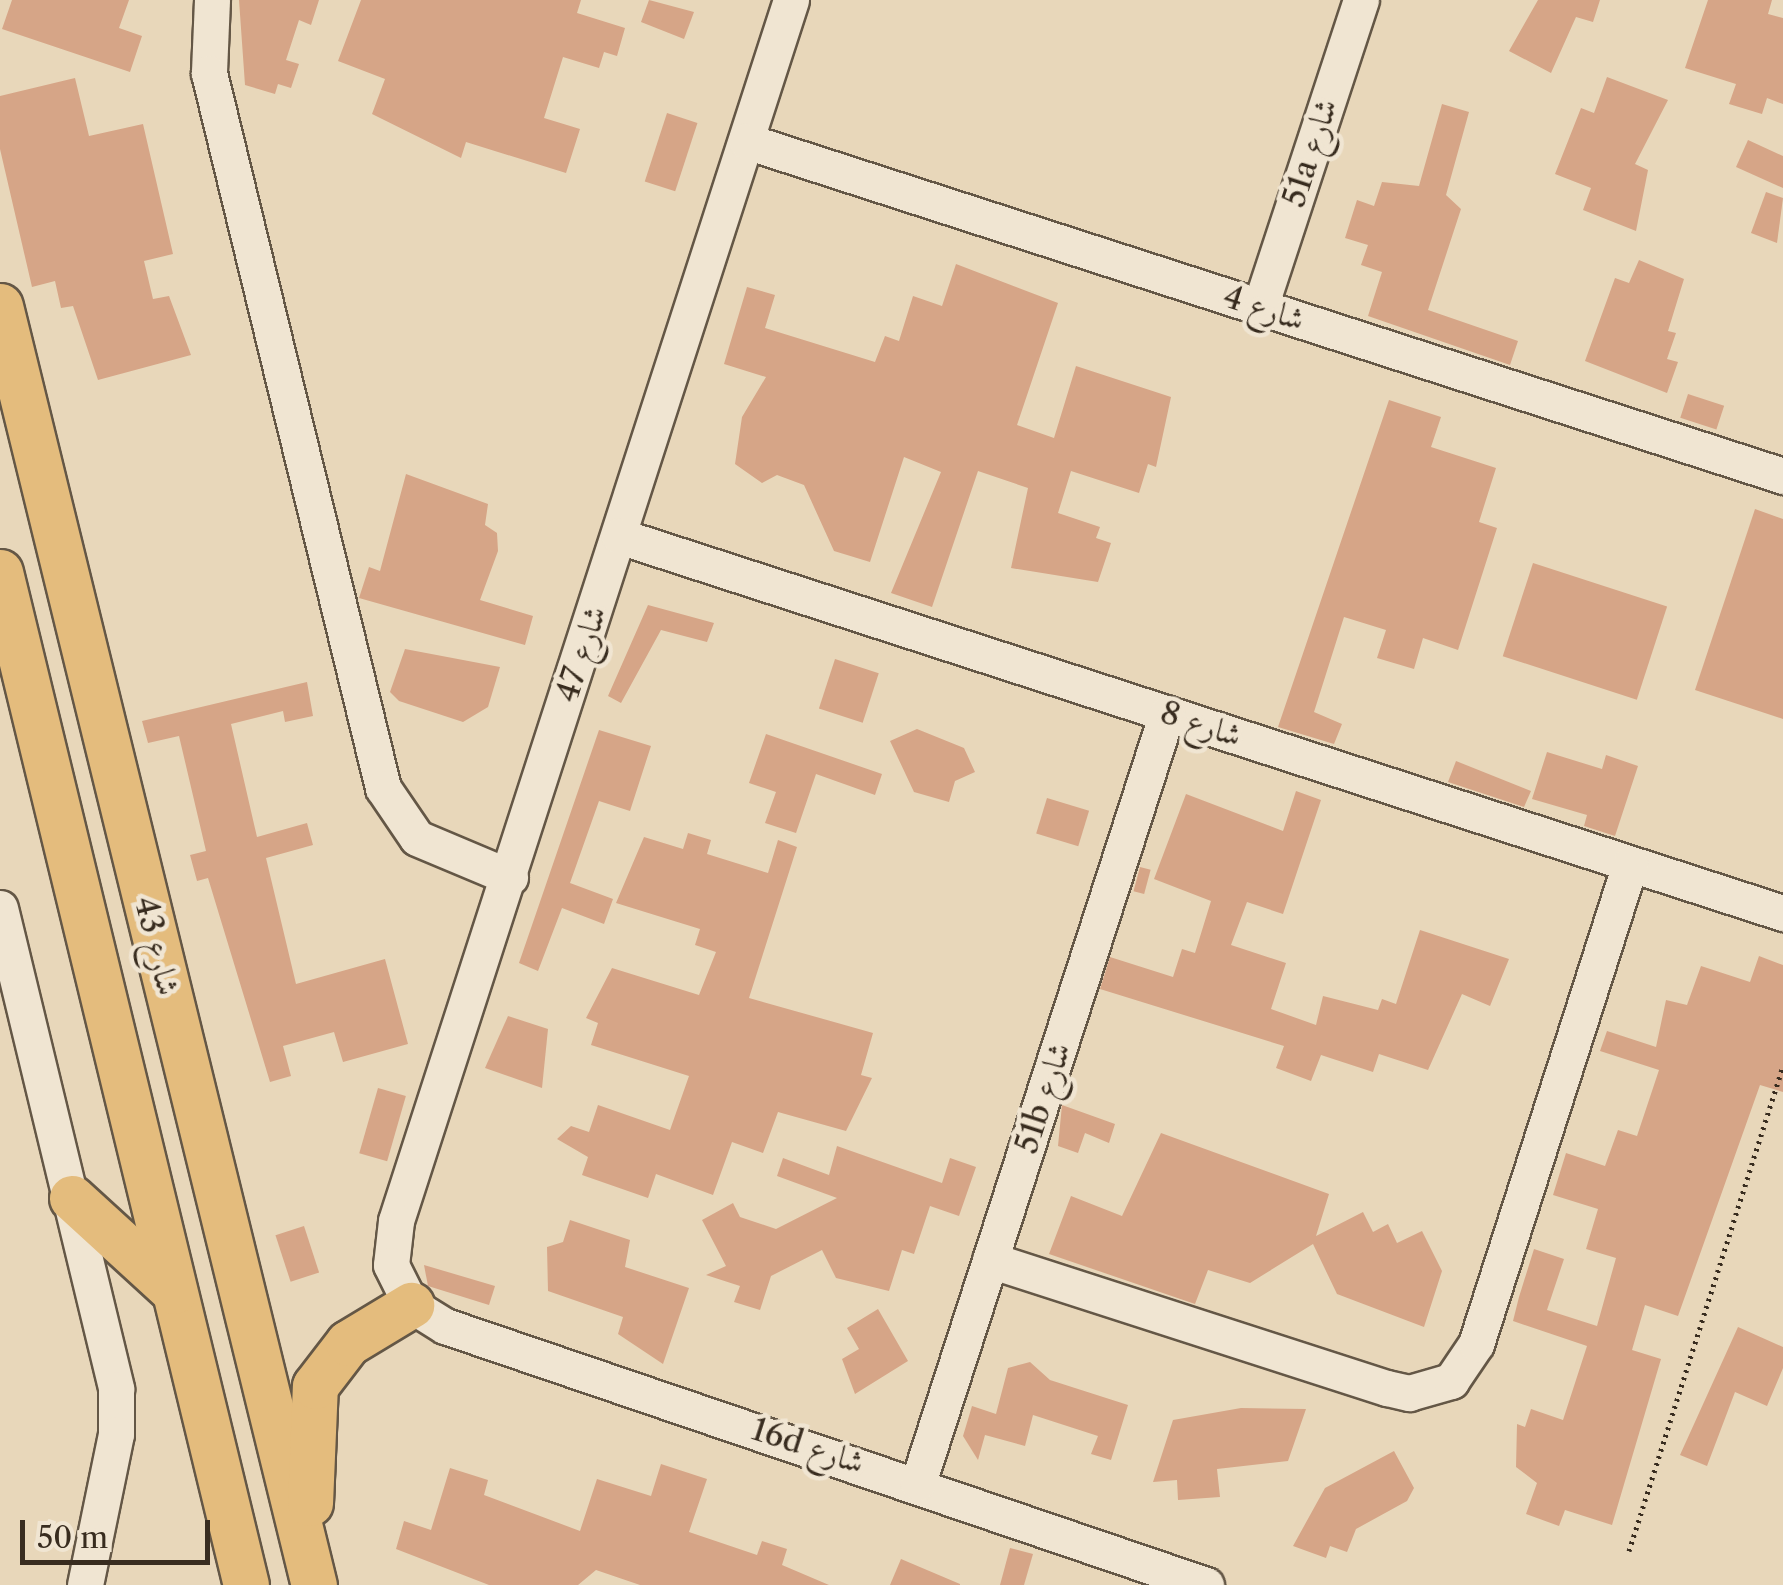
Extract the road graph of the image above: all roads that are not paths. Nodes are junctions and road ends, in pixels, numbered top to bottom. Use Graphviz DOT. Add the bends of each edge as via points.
graph roads {
  1 [pos="212,0"];
  2 [pos="791,0"];
  3 [pos="1361,0"];
  4 [pos="746,140"];
  5 [pos="0,306"];
  6 [pos="1260,307"];
  7 [pos="1783,476"];
  8 [pos="619,536"];
  9 [pos="0,572"];
  10 [pos="1167,714"];
  11 [pos="1630,864"];
  12 [pos="510,877"];
  13 [pos="0,908"];
  14 [pos="1783,913"];
  15 [pos="72,1198"];
  16 [pos="990,1260"];
  17 [pos="174,1291"];
  18 [pos="411,1305"];
  19 [pos="918,1483"];
  20 [pos="311,1568"];
  21 [pos="243,1579"];
  22 [pos="85,1585"];
  23 [pos="1206,1585"];
  1 -- 12 [label="street" via="209,73 383,788 417,838"];
  2 -- 4 [label="street, شارع 47"];
  3 -- 6 [label="street, 51a شارع"];
  4 -- 6 [label="street, شارع 4"];
  4 -- 8 [label="street, شارع 47"];
  5 -- 20 [label="main road, شارع 43"];
  6 -- 7 [label="street, شارع 4"];
  8 -- 10 [label="street, شارع 8"];
  8 -- 12 [label="street, شارع 47"];
  9 -- 17 [label="main road, شارع 43"];
  10 -- 11 [label="street, شارع 8"];
  10 -- 16 [label="street, 51b شارع"];
  11 -- 14 [label="street, شارع 8"];
  11 -- 16 [label="street" via="1476,1344 1451,1381 1431,1391 1386,1388"];
  12 -- 18 [label="street, شارع 47" via="390,1242"];
  13 -- 15 [label="street"];
  15 -- 17 [label="main road"];
  15 -- 22 [label="street" via="118,1412"];
  16 -- 19 [label="street, 51b شارع"];
  17 -- 21 [label="main road, شارع 43"];
  18 -- 19 [label="street, 16d شارع" via="445,1326"];
  18 -- 20 [label="main road" via="348,1343 315,1386"];
  19 -- 23 [label="street, 16d شارع"];
}
